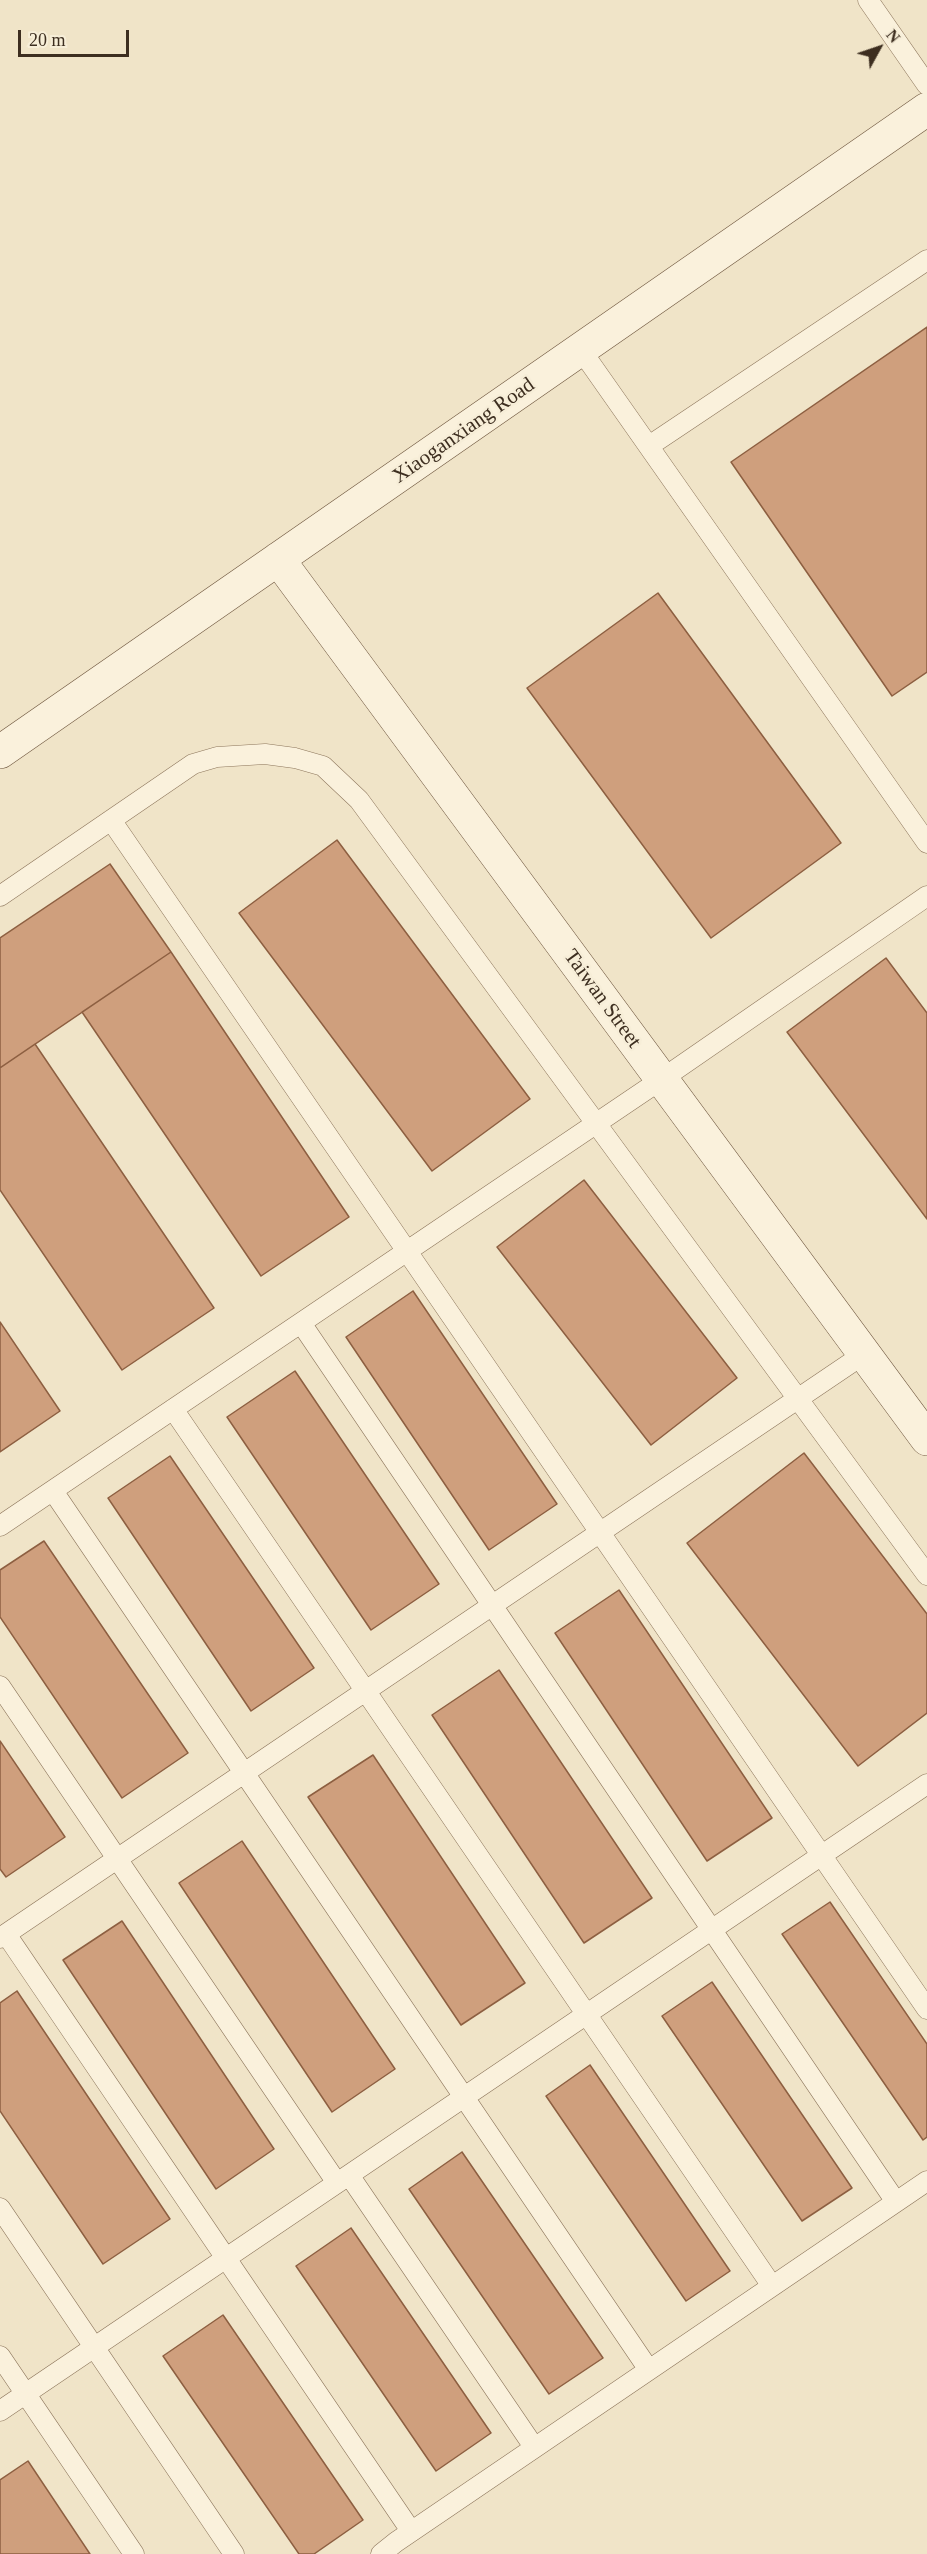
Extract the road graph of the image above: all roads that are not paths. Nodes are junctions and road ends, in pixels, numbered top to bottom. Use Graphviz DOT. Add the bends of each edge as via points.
graph roads {
  1 [pos="868,0"];
  2 [pos="926,105"];
  3 [pos="927,260"];
  4 [pos="580,350"];
  5 [pos="649,446"];
  6 [pos="278,559"];
  7 [pos="0,752"];
  8 [pos="111,820"];
  9 [pos="927,843"];
  10 [pos="0,896"];
  11 [pos="927,896"];
  12 [pos="662,1079"];
  13 [pos="596,1124"];
  14 [pos="407,1251"];
  15 [pos="301,1323"];
  16 [pos="864,1354"];
  17 [pos="798,1399"];
  18 [pos="173,1409"];
  19 [pos="927,1438"];
  20 [pos="53,1491"];
  21 [pos="0,1526"];
  22 [pos="600,1532"];
  23 [pos="927,1575"];
  24 [pos="492,1606"];
  25 [pos="0,1686"];
  26 [pos="365,1692"];
  27 [pos="244,1773"];
  28 [pos="927,1784"];
  29 [pos="821,1855"];
  30 [pos="117,1859"];
  31 [pos="712,1929"];
  32 [pos="3,1936"];
  33 [pos="927,2009"];
  34 [pos="586,2014"];
  35 [pos="464,2097"];
  36 [pos="343,2179"];
  37 [pos="927,2181"];
  38 [pos="896,2202"];
  39 [pos="0,2208"];
  40 [pos="226,2258"];
  41 [pos="772,2286"];
  42 [pos="94,2347"];
  43 [pos="0,2356"];
  44 [pos="649,2370"];
  45 [pos="25,2394"];
  46 [pos="0,2411"];
  47 [pos="534,2448"];
  48 [pos="411,2531"];
  49 [pos="134,2554"];
  50 [pos="234,2554"];
  51 [pos="381,2554"];
  1 -- 2 [label="lane"];
  2 -- 4 [label="main road, Xiaoganxiang Road"];
  3 -- 5 [label="lane"];
  4 -- 5 [label="lane"];
  4 -- 6 [label="main road, Xiaoganxiang Road"];
  5 -- 9 [label="lane"];
  6 -- 7 [label="main road, Xiaoganxiang Road"];
  6 -- 12 [label="main road, Taiwan Street"];
  8 -- 10 [label="lane"];
  8 -- 13 [label="lane" via="193,764 217,757 265,754 323,766 359,800"];
  8 -- 14 [label="lane"];
  11 -- 12 [label="lane"];
  12 -- 13 [label="lane"];
  12 -- 16 [label="main road, Taiwan Street"];
  13 -- 14 [label="lane"];
  13 -- 17 [label="lane"];
  14 -- 15 [label="lane"];
  14 -- 22 [label="lane"];
  15 -- 18 [label="lane"];
  15 -- 24 [label="lane"];
  16 -- 17 [label="lane"];
  16 -- 19 [label="main road, Taiwan Street"];
  17 -- 22 [label="lane"];
  17 -- 23 [label="lane"];
  18 -- 20 [label="lane"];
  18 -- 26 [label="lane"];
  20 -- 21 [label="lane"];
  20 -- 27 [label="lane"];
  22 -- 24 [label="lane"];
  22 -- 29 [label="lane"];
  24 -- 26 [label="lane"];
  24 -- 31 [label="lane"];
  25 -- 30 [label="lane"];
  26 -- 27 [label="lane"];
  26 -- 34 [label="lane"];
  27 -- 30 [label="lane"];
  27 -- 35 [label="lane"];
  28 -- 29 [label="lane"];
  29 -- 31 [label="lane"];
  29 -- 33 [label="lane"];
  30 -- 32 [label="lane"];
  30 -- 36 [label="lane"];
  31 -- 34 [label="lane"];
  31 -- 38 [label="lane"];
  32 -- 40 [label="lane"];
  34 -- 35 [label="lane"];
  34 -- 41 [label="lane"];
  35 -- 36 [label="lane"];
  35 -- 44 [label="lane"];
  36 -- 40 [label="lane"];
  36 -- 47 [label="lane"];
  37 -- 38 [label="lane"];
  38 -- 41 [label="lane"];
  39 -- 42 [label="lane"];
  40 -- 42 [label="lane"];
  40 -- 48 [label="lane"];
  41 -- 44 [label="lane"];
  42 -- 45 [label="lane"];
  42 -- 50 [label="lane"];
  43 -- 45 [label="lane"];
  44 -- 47 [label="lane"];
  45 -- 46 [label="lane"];
  45 -- 49 [label="lane"];
  47 -- 48 [label="lane"];
  48 -- 51 [label="lane"];
}
